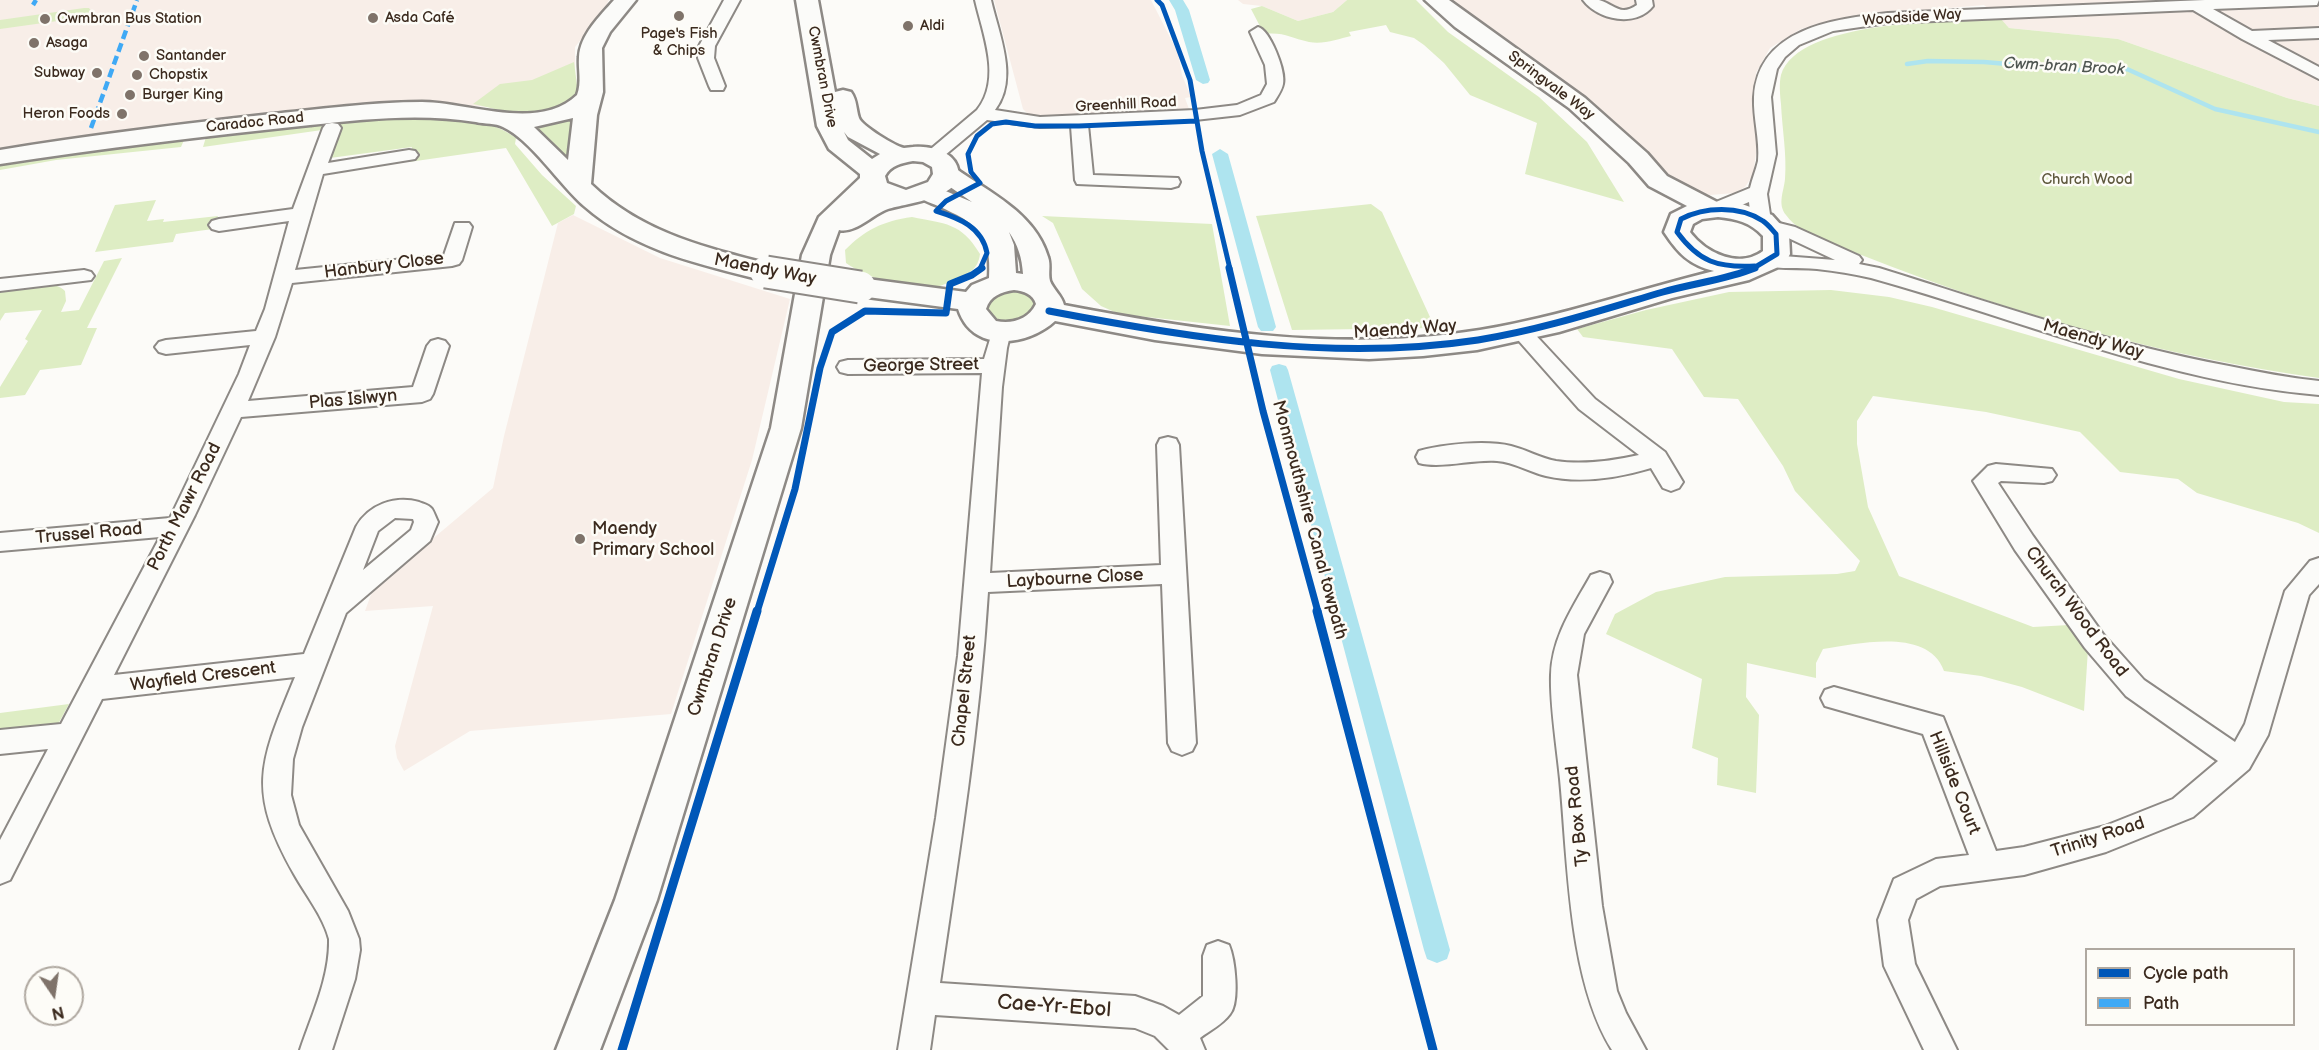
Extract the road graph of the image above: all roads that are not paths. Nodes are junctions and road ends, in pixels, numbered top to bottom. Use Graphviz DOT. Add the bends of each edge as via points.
graph roads {
  1 [pos="625,0"];
  2 [pos="732,0"];
  3 [pos="807,0"];
  4 [pos="983,0"];
  5 [pos="1436,0"];
  6 [pos="1591,0"];
  7 [pos="1644,0"];
  8 [pos="2317,0"];
  9 [pos="2196,5"];
  10 [pos="1258,32"];
  11 [pos="2319,33"];
  12 [pos="2248,36"];
  13 [pos="837,50"];
  14 [pos="2319,74"];
  15 [pos="717,86"];
  16 [pos="591,92"];
  17 [pos="983,114"];
  18 [pos="1079,121"];
  19 [pos="512,122"];
  20 [pos="332,128"];
  21 [pos="409,155"];
  22 [pos="899,155"];
  23 [pos="0,157"];
  24 [pos="939,165"];
  25 [pos="315,170"];
  26 [pos="872,176"];
  27 [pos="1658,181"];
  28 [pos="1171,182"];
  29 [pos="578,185"];
  30 [pos="1758,191"];
  31 [pos="915,194"];
  32 [pos="1714,208"];
  33 [pos="302,214"];
  34 [pos="1764,223"];
  35 [pos="219,225"];
  36 [pos="462,226"];
  37 [pos="1680,235"];
  38 [pos="816,255"];
  39 [pos="1762,263"];
  40 [pos="1872,272"];
  41 [pos="84,276"];
  42 [pos="284,278"];
  43 [pos="1002,282"];
  44 [pos="0,285"];
  45 [pos="1664,291"];
  46 [pos="1043,299"];
  47 [pos="973,302"];
  48 [pos="1001,331"];
  49 [pos="1521,332"];
  50 [pos="266,337"];
  51 [pos="438,346"];
  52 [pos="166,347"];
  53 [pos="994,366"];
  54 [pos="848,367"];
  55 [pos="2319,388"];
  56 [pos="233,410"];
  57 [pos="1168,445"];
  58 [pos="1426,457"];
  59 [pos="1657,458"];
  60 [pos="2044,475"];
  61 [pos="1671,482"];
  62 [pos="177,526"];
  63 [pos="0,542"];
  64 [pos="2319,568"];
  65 [pos="1174,574"];
  66 [pos="1600,582"];
  67 [pos="976,583"];
  68 [pos="338,606"];
  69 [pos="314,664"];
  70 [pos="92,689"];
  71 [pos="1834,698"];
  72 [pos="69,735"];
  73 [pos="0,742"];
  74 [pos="1182,742"];
  75 [pos="2240,760"];
  76 [pos="1988,867"];
  77 [pos="0,870"];
  78 [pos="1218,956"];
  79 [pos="923,998"];
  80 [pos="1184,1043"];
  81 [pos="316,1050"];
  82 [pos="578,1050"];
  83 [pos="914,1050"];
  84 [pos="1630,1050"];
  85 [pos="1941,1050"];
  1 -- 16 [label="street" via="591,49"];
  2 -- 15 [label="street" via="707,46 706,58"];
  3 -- 26 [label="street, Cwmbran Drive" via="829,126 838,144"];
  4 -- 17 [label="street" via="1000,73 996,93"];
  5 -- 27 [label="street, Springvale Way" via="1577,103"];
  6 -- 7 [label="street" via="1604,10 1628,14 1641,10"];
  8 -- 9 [label="street, Woodside Way"];
  9 -- 12 [label="street"];
  9 -- 30 [label="street, Woodside Way" via="1888,18 1845,23 1807,34 1780,51 1766,72 1762,110 1768,155"];
  10 -- 18 [label="street, Greenhill Road" via="1268,50 1275,78 1272,94 1260,103 1226,113"];
  11 -- 12 [label="street"];
  12 -- 14 [label="street"];
  13 -- 22 [label="street, Cwmbran Drive" via="848,121 857,132"];
  16 -- 19 [label="street" via="579,105 557,116"];
  16 -- 29 [label="street" via="579,153"];
  17 -- 18 [label="street, Greenhill Road" via="1027,122"];
  17 -- 24 [label="street"];
  18 -- 28 [label="street, Greenhill Road" via="1084,180"];
  19 -- 23 [label="street, Caradoc Road" via="446,110 390,111 171,132"];
  19 -- 29 [label="street, Maendy Way"];
  20 -- 25 [label="street, Porth Mawr Road"];
  21 -- 25 [label="street"];
  22 -- 24 [label="street, Cwmbran Drive" via="915,154"];
  22 -- 26 [label="street, Cwmbran Drive" via="888,159"];
  24 -- 31 [label="street, Cwmbran Drive" via="944,181"];
  24 -- 46 [label="street" via="966,189 1012,219 1035,258"];
  25 -- 33 [label="street, Porth Mawr Road"];
  26 -- 31 [label="street, Cwmbran Drive" via="882,192"];
  26 -- 38 [label="street, Cwmbran Drive" via="828,223"];
  27 -- 32 [label="street, Springvale Way"];
  27 -- 37 [label="street, Springvale Way"];
  29 -- 47 [label="street, Maendy Way, bridge" via="611,214 693,255 766,272"];
  30 -- 32 [label="street"];
  30 -- 34 [label="street, Woodside Way"];
  31 -- 38 [label="street, Cwmbran Drive" via="879,204 849,219 830,235"];
  31 -- 43 [label="street, Cwmbran Drive" via="978,216 994,230 1004,252"];
  32 -- 34 [label="street, Maendy Way" via="1741,212"];
  32 -- 37 [label="street" via="1688,213"];
  33 -- 35 [label="street"];
  33 -- 42 [label="street, Porth Mawr Road"];
  34 -- 39 [label="street" via="1774,233 1779,247 1777,254"];
  34 -- 40 [label="street, Maendy Way"];
  36 -- 42 [label="street, Hanbury Close" via="452,260"];
  37 -- 39 [label="street, Maendy Way" via="1693,253 1715,263 1740,267"];
  37 -- 45 [label="street" via="1687,259 1678,278"];
  38 -- 82 [label="street, Cwmbran Drive" via="786,428 636,900"];
  39 -- 40 [label="street, Maendy Way" via="1817,263"];
  39 -- 45 [label="street, Maendy Way"];
  40 -- 55 [label="street, Maendy Way" via="2106,346 2189,366"];
  41 -- 44 [label="street"];
  42 -- 50 [label="street, Porth Mawr Road"];
  43 -- 46 [label="street, Maendy Way" via="1020,282"];
  43 -- 47 [label="street" via="983,290"];
  45 -- 49 [label="street, Maendy Way"];
  46 -- 48 [label="street" via="1036,325"];
  46 -- 49 [label="street, Maendy Way" via="1172,334 1282,347 1396,349"];
  47 -- 48 [label="street" via="977,321"];
  48 -- 53 [label="street, Chapel Street"];
  49 -- 59 [label="street" via="1587,404 1642,442"];
  50 -- 52 [label="street"];
  50 -- 56 [label="street, Porth Mawr Road"];
  51 -- 56 [label="street, Plas Islwyn" via="422,394"];
  53 -- 54 [label="street, George Street"];
  53 -- 67 [label="street, Chapel Street"];
  56 -- 62 [label="street, Porth Mawr Road"];
  57 -- 65 [label="street"];
  58 -- 59 [label="street" via="1506,453 1540,466 1581,471 1635,465"];
  59 -- 61 [label="street"];
  60 -- 75 [label="street, Church Wood Road" via="1996,471 1985,481 2088,632 2135,688"];
  62 -- 63 [label="street, Trussel Road"];
  62 -- 70 [label="street, Porth Mawr Road"];
  64 -- 75 [label="street, Trinity Road" via="2298,591 2258,727"];
  65 -- 67 [label="street, Laybourne Close"];
  65 -- 74 [label="street"];
  66 -- 84 [label="street, Ty Box Road" via="1571,633 1564,675 1587,906 1601,991"];
  67 -- 79 [label="street, Chapel Street" via="959,749"];
  68 -- 69 [label="street"];
  69 -- 70 [label="street, Wayfield Crescent"];
  69 -- 81 [label="street" via="285,736 276,783 278,805 288,830 344,939 344,956"];
  70 -- 72 [label="street, Porth Mawr Road"];
  71 -- 76 [label="street, Hillside Court" via="1933,725"];
  72 -- 73 [label="street"];
  72 -- 77 [label="street, Porth Mawr Road"];
  75 -- 76 [label="street, Trinity Road" via="2183,808 2106,839"];
  76 -- 85 [label="street, Trinity Road" via="1936,873 1905,889 1893,920 1900,966"];
  78 -- 80 [label="street, Cae-Yr-Ebol" via="1219,1003"];
  79 -- 80 [label="street, Cae-Yr-Ebol" via="1135,1012 1162,1021"];
  79 -- 83 [label="street, Chapel Street"];
}
